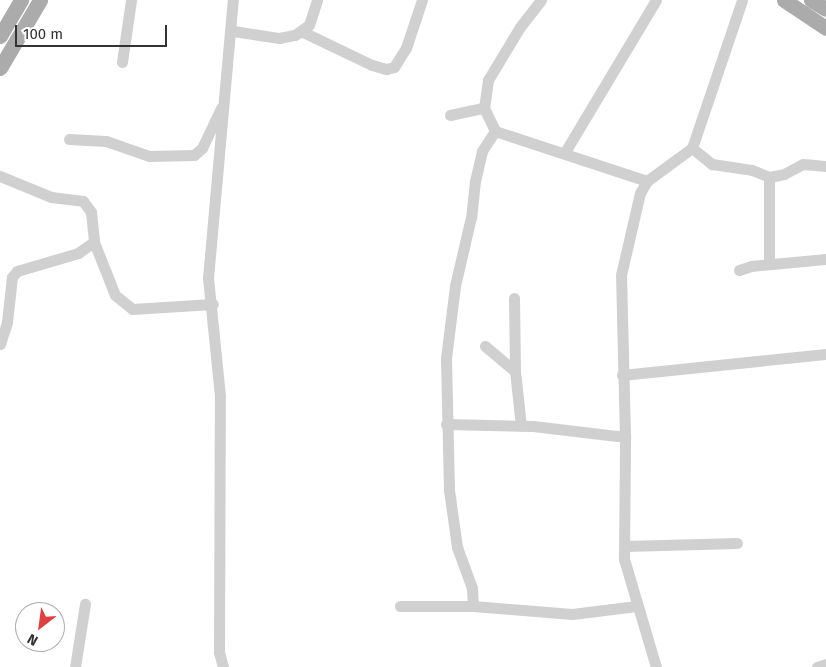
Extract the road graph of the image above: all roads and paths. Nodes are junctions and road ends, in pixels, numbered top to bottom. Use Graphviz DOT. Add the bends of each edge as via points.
graph roads {
  1 [pos="21,0"];
  2 [pos="40,0"];
  3 [pos="132,0"];
  4 [pos="233,0"];
  5 [pos="318,0"];
  6 [pos="422,0"];
  7 [pos="541,0"];
  8 [pos="656,0"];
  9 [pos="742,0"];
  10 [pos="784,0"];
  11 [pos="811,0"];
  12 [pos="826,9"];
  13 [pos="826,28"];
  14 [pos="233,31"];
  15 [pos="303,32"];
  16 [pos="0,36"];
  17 [pos="122,62"];
  18 [pos="0,68"];
  19 [pos="223,105"];
  20 [pos="484,108"];
  21 [pos="450,116"];
  22 [pos="495,130"];
  23 [pos="68,140"];
  24 [pos="692,148"];
  25 [pos="565,152"];
  26 [pos="826,166"];
  27 [pos="0,176"];
  28 [pos="768,177"];
  29 [pos="647,181"];
  30 [pos="94,242"];
  31 [pos="826,259"];
  32 [pos="769,264"];
  33 [pos="739,270"];
  34 [pos="514,298"];
  35 [pos="212,304"];
  36 [pos="0,344"];
  37 [pos="485,346"];
  38 [pos="826,354"];
  39 [pos="514,371"];
  40 [pos="622,375"];
  41 [pos="446,424"];
  42 [pos="521,426"];
  43 [pos="626,437"];
  44 [pos="737,543"];
  45 [pos="625,546"];
  46 [pos="85,604"];
  47 [pos="400,606"];
  48 [pos="473,606"];
  49 [pos="637,606"];
  50 [pos="826,664"];
  51 [pos="75,667"];
  52 [pos="223,667"];
  53 [pos="656,667"];
  54 [pos="818,667"];
  1 -- 16 [label="main road"];
  2 -- 18 [label="main road"];
  3 -- 17 [label="street"];
  4 -- 14 [label="street"];
  5 -- 15 [label="street"];
  6 -- 15 [label="street" via="406,48 394,67 386,69 372,65"];
  7 -- 20 [label="street" via="520,26 488,80"];
  8 -- 25 [label="street"];
  9 -- 24 [label="street"];
  10 -- 13 [label="main road"];
  11 -- 12 [label="main road"];
  14 -- 15 [label="street" via="279,38"];
  14 -- 19 [label="street"];
  19 -- 23 [label="street" via="202,148 194,155 149,156 106,141"];
  19 -- 35 [label="street" via="208,278"];
  20 -- 21 [label="street"];
  20 -- 22 [label="street"];
  22 -- 25 [label="street"];
  22 -- 41 [label="street" via="480,159 455,286 446,358"];
  24 -- 28 [label="street" via="712,164 752,170"];
  24 -- 29 [label="street"];
  25 -- 29 [label="street"];
  26 -- 28 [label="street" via="803,164 784,174"];
  27 -- 30 [label="street" via="51,197 83,201 91,212"];
  28 -- 32 [label="street"];
  29 -- 40 [label="street" via="640,192 621,275"];
  30 -- 35 [label="street" via="115,295 132,309"];
  30 -- 36 [label="street" via="78,253 17,271 12,277 7,322"];
  31 -- 32 [label="street"];
  32 -- 33 [label="street"];
  34 -- 39 [label="street"];
  35 -- 52 [label="street" via="220,396 220,652"];
  37 -- 39 [label="street"];
  38 -- 40 [label="street"];
  39 -- 42 [label="street"];
  40 -- 43 [label="street"];
  41 -- 42 [label="street"];
  41 -- 48 [label="street" via="449,490 457,547 472,588"];
  42 -- 43 [label="street"];
  43 -- 45 [label="street"];
  44 -- 45 [label="street"];
  45 -- 49 [label="street" via="624,559"];
  46 -- 51 [label="street"];
  47 -- 48 [label="street"];
  48 -- 49 [label="street" via="572,614"];
  49 -- 53 [label="street"];
  50 -- 54 [label="street"];
}
